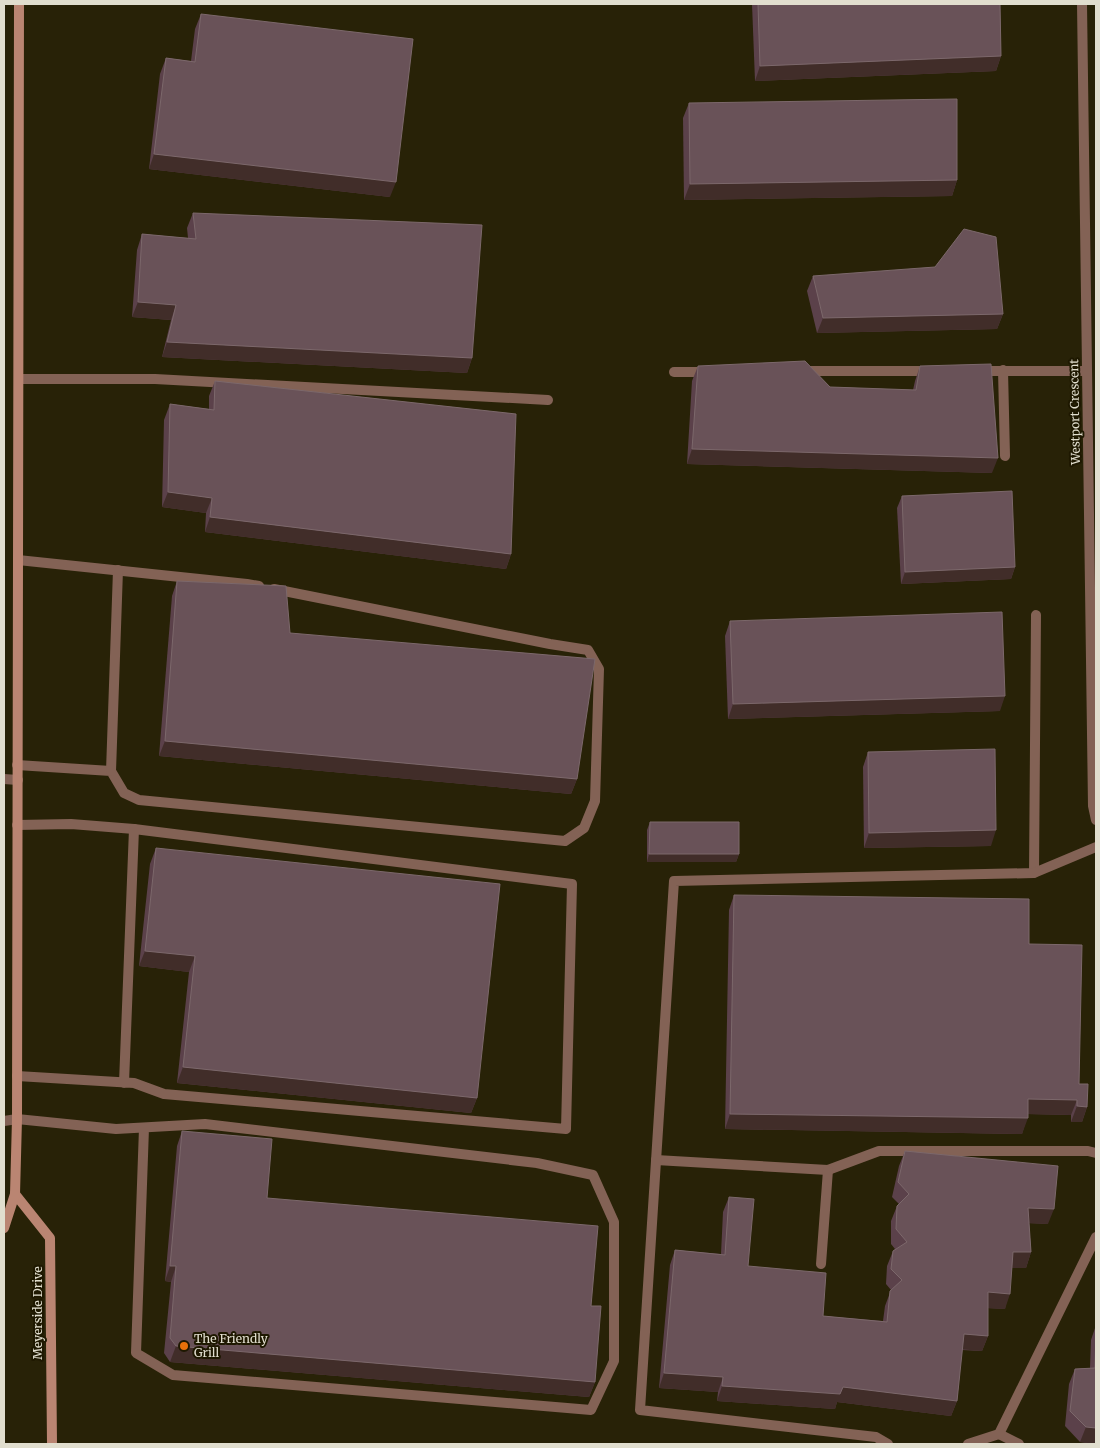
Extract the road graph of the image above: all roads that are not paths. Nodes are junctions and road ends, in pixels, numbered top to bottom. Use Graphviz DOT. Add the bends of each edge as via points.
graph roads {
  1 [pos="19,4"];
  2 [pos="1082,4"];
  3 [pos="1003,370"];
  4 [pos="943,371"];
  5 [pos="963,371"];
  6 [pos="1087,371"];
  7 [pos="674,372"];
  8 [pos="724,372"];
  9 [pos="794,372"];
  10 [pos="18,379"];
  11 [pos="548,400"];
  12 [pos="1005,456"];
  13 [pos="18,560"];
  14 [pos="118,570"];
  15 [pos="1036,615"];
  16 [pos="17,765"];
  17 [pos="111,771"];
  18 [pos="4,779"];
  19 [pos="18,780"];
  20 [pos="1096,820"];
  21 [pos="17,825"];
  22 [pos="134,829"];
  23 [pos="1096,847"];
  24 [pos="1034,873"];
  25 [pos="17,1076"];
  26 [pos="124,1083"];
  27 [pos="17,1119"];
  28 [pos="4,1121"];
  29 [pos="144,1128"];
  30 [pos="1096,1153"];
  31 [pos="656,1160"];
  32 [pos="828,1170"];
  33 [pos="15,1194"];
  34 [pos="4,1228"];
  35 [pos="1096,1237"];
  36 [pos="821,1264"];
  37 [pos="999,1434"];
  38 [pos="52,1444"];
  39 [pos="888,1444"];
  40 [pos="968,1444"];
  41 [pos="1020,1444"];
  1 -- 10 [label="street"];
  2 -- 6 [label="street, Westport Crescent"];
  3 -- 5 [label="street"];
  3 -- 6 [label="street"];
  3 -- 12 [label="street"];
  4 -- 9 [label="street"];
  6 -- 20 [label="street, Westport Crescent" via="1092,806"];
  7 -- 8 [label="street"];
  10 -- 11 [label="street" via="155,379"];
  10 -- 13 [label="street"];
  13 -- 14 [label="street"];
  13 -- 16 [label="street"];
  14 -- 17 [label="street"];
  14 -- 17 [label="street" via="247,584 588,650 599,669 595,801 584,828 565,841 139,800 124,793"];
  15 -- 24 [label="street"];
  16 -- 17 [label="street"];
  16 -- 19 [label="street"];
  18 -- 19 [label="street"];
  19 -- 21 [label="street"];
  21 -- 22 [label="street" via="70,824"];
  21 -- 25 [label="street"];
  22 -- 26 [label="street"];
  22 -- 26 [label="street" via="572,884 566,1129 164,1094 134,1083"];
  23 -- 24 [label="street"];
  24 -- 31 [label="street" via="674,881"];
  25 -- 26 [label="street"];
  25 -- 27 [label="street"];
  27 -- 28 [label="street"];
  27 -- 29 [label="street" via="116,1129"];
  27 -- 33 [label="street"];
  29 -- 29 [label="street" via="205,1124 537,1163 593,1175 614,1222 614,1360 590,1410 173,1375 136,1353"];
  30 -- 32 [label="street" via="879,1151"];
  31 -- 32 [label="street"];
  31 -- 39 [label="street" via="640,1410 876,1437"];
  32 -- 36 [label="street"];
  33 -- 34 [label="street"];
  33 -- 38 [label="street, Meyerside Drive" via="50,1238"];
  35 -- 37 [label="street"];
  37 -- 40 [label="street"];
  37 -- 41 [label="street"];
}
